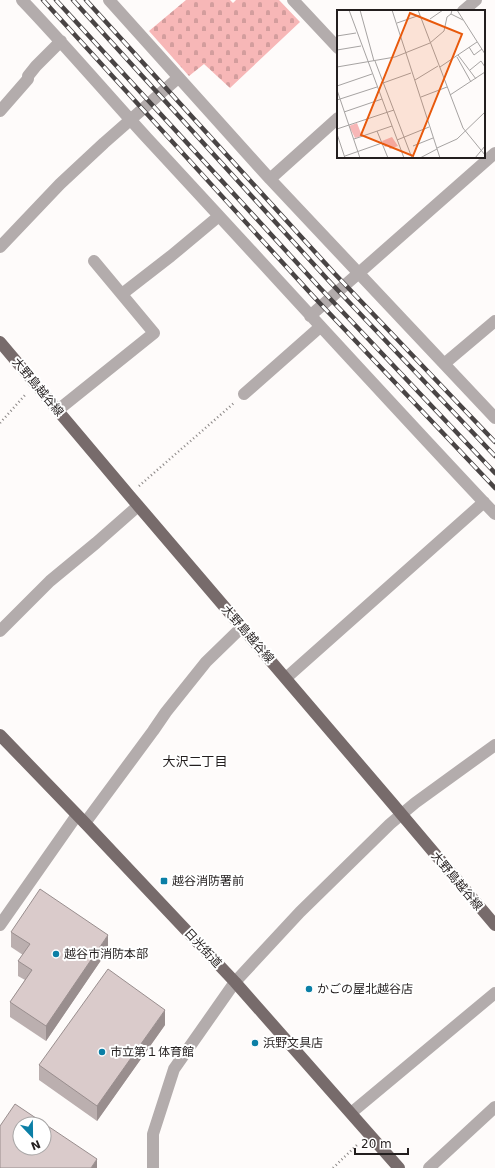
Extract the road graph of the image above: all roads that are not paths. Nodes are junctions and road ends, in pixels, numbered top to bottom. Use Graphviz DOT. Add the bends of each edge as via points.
graph roads {
  1 [pos="22,0"];
  2 [pos="109,0"];
  3 [pos="293,0"];
  4 [pos="476,0"];
  5 [pos="464,10"];
  6 [pos="61,41"];
  7 [pos="337,47"];
  8 [pos="178,78"];
  9 [pos="0,111"];
  10 [pos="337,119"];
  11 [pos="130,120"];
  12 [pos="495,153"];
  13 [pos="270,178"];
  14 [pos="219,216"];
  15 [pos="0,247"];
  16 [pos="94,261"];
  17 [pos="359,272"];
  18 [pos="122,294"];
  19 [pos="310,316"];
  20 [pos="495,320"];
  21 [pos="320,327"];
  22 [pos="0,342"];
  23 [pos="444,364"];
  24 [pos="244,394"];
  25 [pos="58,410"];
  26 [pos="495,418"];
  27 [pos="484,502"];
  28 [pos="138,506"];
  29 [pos="495,514"];
  30 [pos="242,627"];
  31 [pos="0,631"];
  32 [pos="286,678"];
  33 [pos="0,735"];
  34 [pos="495,745"];
  35 [pos="402,814"];
  36 [pos="81,819"];
  37 [pos="495,925"];
  38 [pos="0,926"];
  39 [pos="235,982"];
  40 [pos="495,993"];
  41 [pos="495,1107"];
  42 [pos="351,1113"];
  43 [pos="435,1166"];
  44 [pos="153,1168"];
  45 [pos="399,1168"];
  1 -- 6 [label="street"];
  2 -- 8 [label="street"];
  3 -- 7 [label="street"];
  4 -- 5 [label="street"];
  6 -- 9 [label="street" via="36,66"];
  6 -- 11 [label="street"];
  8 -- 11 [label="street"];
  8 -- 13 [label="street"];
  10 -- 13 [label="street"];
  11 -- 14 [label="street"];
  11 -- 15 [label="street" via="60,184"];
  12 -- 17 [label="street"];
  13 -- 17 [label="street"];
  14 -- 18 [label="street"];
  14 -- 19 [label="street"];
  16 -- 18 [label="street"];
  17 -- 19 [label="street"];
  17 -- 23 [label="street"];
  18 -- 25 [label="street" via="154,333"];
  19 -- 21 [label="street"];
  20 -- 23 [label="street"];
  21 -- 24 [label="street"];
  21 -- 27 [label="street"];
  22 -- 25 [label="main road, 大野島越谷線"];
  23 -- 26 [label="street"];
  25 -- 28 [label="main road, 大野島越谷線"];
  27 -- 29 [label="street"];
  27 -- 32 [label="street"];
  28 -- 30 [label="main road, 大野島越谷線"];
  28 -- 31 [label="street" via="50,581"];
  30 -- 32 [label="main road, 大野島越谷線"];
  30 -- 36 [label="street" via="206,662"];
  32 -- 35 [label="main road, 大野島越谷線"];
  33 -- 36 [label="main road, 日光街道"];
  34 -- 35 [label="street"];
  35 -- 37 [label="main road, 大野島越谷線"];
  35 -- 39 [label="street" via="300,912"];
  36 -- 38 [label="street"];
  36 -- 39 [label="main road, 日光街道"];
  39 -- 42 [label="main road, 日光街道"];
  39 -- 44 [label="street" via="174,1068 153,1134"];
  40 -- 42 [label="street"];
  41 -- 43 [label="street"];
  42 -- 45 [label="main road, 日光街道"];
}
